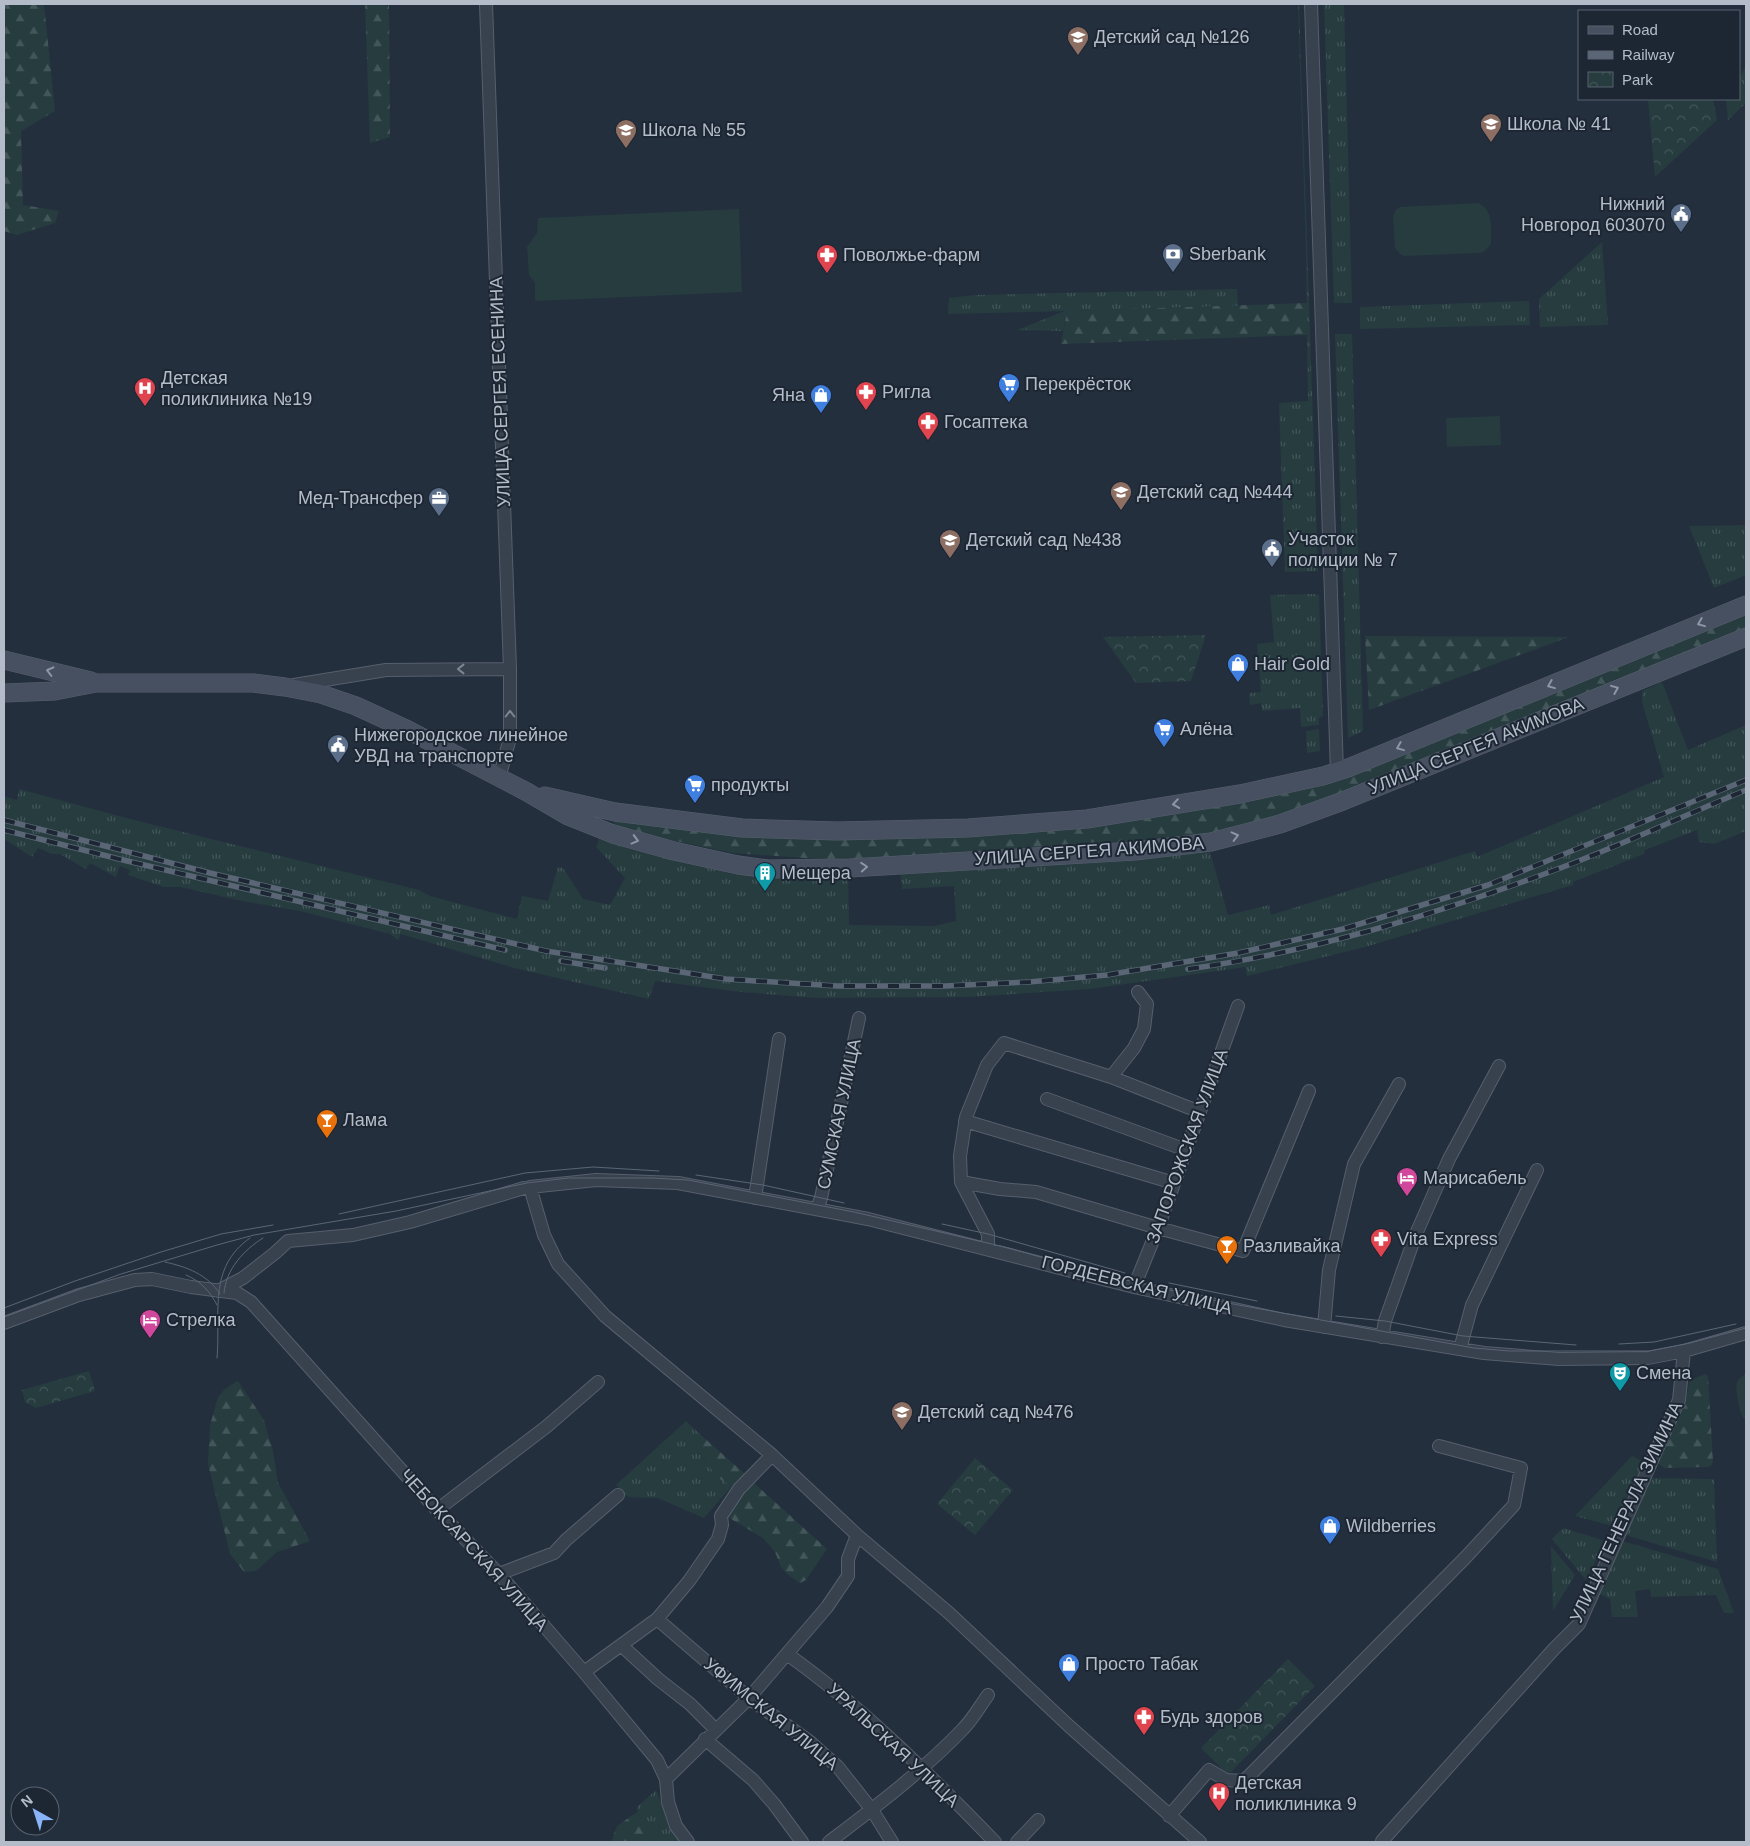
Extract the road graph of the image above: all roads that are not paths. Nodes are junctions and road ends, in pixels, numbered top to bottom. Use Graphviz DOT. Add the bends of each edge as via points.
graph roads {
  1 [pos="486,4"];
  2 [pos="1311,4"];
  3 [pos="1746,605"];
  4 [pos="1746,637"];
  5 [pos="4,660"];
  6 [pos="510,669"];
  7 [pos="96,683"];
  8 [pos="285,687"];
  9 [pos="4,692"];
  10 [pos="1337,772"];
  11 [pos="499,778"];
  12 [pos="527,792"];
  13 [pos="615,812"];
  14 [pos="609,832"];
  15 [pos="1138,992"];
  16 [pos="1238,1006"];
  17 [pos="859,1018"];
  18 [pos="779,1039"];
  19 [pos="1499,1066"];
  20 [pos="1111,1077"];
  21 [pos="1399,1084"];
  22 [pos="1309,1091"];
  23 [pos="1047,1099"];
  24 [pos="1200,1112"];
  25 [pos="965,1121"];
  26 [pos="1186,1150"];
  27 [pos="1537,1170"];
  28 [pos="961,1182"];
  29 [pos="1174,1183"];
  30 [pos="527,1188"];
  31 [pos="755,1198"];
  32 [pos="817,1209"];
  33 [pos="1158,1228"];
  34 [pos="988,1249"];
  35 [pos="1134,1287"];
  36 [pos="218,1291"];
  37 [pos="4,1323"];
  38 [pos="1324,1327"];
  39 [pos="1746,1333"];
  40 [pos="1382,1337"];
  41 [pos="1460,1349"];
  42 [pos="1684,1351"];
  43 [pos="598,1382"];
  44 [pos="1439,1446"];
  45 [pos="772,1455"];
  46 [pos="618,1495"];
  47 [pos="437,1510"];
  48 [pos="857,1535"];
  49 [pos="499,1574"];
  50 [pos="657,1619"];
  51 [pos="621,1645"];
  52 [pos="787,1654"];
  53 [pos="584,1672"];
  54 [pos="988,1695"];
  55 [pos="749,1698"];
  56 [pos="715,1729"];
  57 [pos="705,1739"];
  58 [pos="922,1767"];
  59 [pos="666,1779"];
  60 [pos="872,1810"];
  61 [pos="1169,1816"];
  62 [pos="1038,1820"];
  63 [pos="1382,1841"];
  64 [pos="688,1842"];
  65 [pos="802,1842"];
  66 [pos="828,1842"];
  67 [pos="892,1842"];
  68 [pos="995,1842"];
  69 [pos="1017,1842"];
  70 [pos="1200,1842"];
  1 -- 6 [label="street, УЛИЦА СЕРГЕЯ ЕСЕНИНА"];
  2 -- 10 [label="street"];
  3 -- 10 [label="main road, УЛИЦА СЕРГЕЯ АКИМОВА, one-way"];
  14 -- 4 [label="main road, УЛИЦА СЕРГЕЯ АКИМОВА, one-way" via="683,853 768,868 850,868 1135,851 1211,842 1280,824 1343,801"];
  7 -- 5 [label="main road, УЛИЦА СЕРГЕЯ АКИМОВА, one-way"];
  6 -- 8 [label="street, one-way" via="386,670"];
  11 -- 6 [label="street, УЛИЦА СЕРГЕЯ ЕСЕНИНА, one-way" via="510,738"];
  7 -- 8 [label="main road, УЛИЦА СЕРГЕЯ АКИМОВА" via="253,683"];
  7 -- 9 [label="main road, УЛИЦА СЕРГЕЯ АКИМОВА" via="55,691"];
  8 -- 11 [label="main road, УЛИЦА СЕРГЕЯ АКИМОВА" via="321,694 356,706"];
  10 -- 13 [label="main road, УЛИЦА СЕРГЕЯ АКИМОВА, one-way" via="1240,794 1086,819 968,828 837,831 742,828"];
  11 -- 12 [label="main road, УЛИЦА СЕРГЕЯ АКИМОВА"];
  12 -- 13 [label="main road, УЛИЦА СЕРГЕЯ АКИМОВА"];
  12 -- 14 [label="main road, УЛИЦА СЕРГЕЯ АКИМОВА" via="568,816"];
  13 -- 14 [label="main road" via="608,816 605,824"];
  15 -- 20 [label="street" via="1147,1004 1144,1029 1134,1048"];
  16 -- 24 [label="street, ЗАПОРОЖСКАЯ УЛИЦА"];
  17 -- 32 [label="street, СУМСКАЯ УЛИЦА"];
  18 -- 31 [label="street"];
  19 -- 40 [label="street" via="1448,1159 1416,1234 1384,1322"];
  20 -- 24 [label="street"];
  20 -- 25 [label="street" via="1004,1042 987,1065"];
  21 -- 38 [label="street" via="1354,1164 1329,1270"];
  22 -- 33 [label="street" via="1243,1250"];
  23 -- 26 [label="street"];
  24 -- 26 [label="street, ЗАПОРОЖСКАЯ УЛИЦА"];
  25 -- 28 [label="street" via="960,1156"];
  25 -- 29 [label="street"];
  26 -- 29 [label="street, ЗАПОРОЖСКАЯ УЛИЦА"];
  27 -- 41 [label="street" via="1472,1305"];
  28 -- 33 [label="street" via="1036,1192"];
  28 -- 34 [label="street" via="988,1234"];
  29 -- 33 [label="street, ЗАПОРОЖСКАЯ УЛИЦА"];
  30 -- 31 [label="street, ГОРДЕЕВСКАЯ УЛИЦА" via="596,1180 678,1183"];
  30 -- 36 [label="street, ГОРДЕЕВСКАЯ УЛИЦА" via="352,1235 288,1241 243,1278"];
  30 -- 45 [label="street" via="558,1264 590,1301"];
  31 -- 32 [label="street, ГОРДЕЕВСКАЯ УЛИЦА"];
  32 -- 34 [label="street, ГОРДЕЕВСКАЯ УЛИЦА"];
  33 -- 35 [label="street, ЗАПОРОЖСКАЯ УЛИЦА"];
  34 -- 35 [label="street, ГОРДЕЕВСКАЯ УЛИЦА"];
  35 -- 38 [label="street, ГОРДЕЕВСКАЯ УЛИЦА"];
  36 -- 37 [label="street, ЧЕБОКСАРСКАЯ УЛИЦА" via="152,1279 135,1280 79,1295"];
  36 -- 47 [label="street, ЧЕБОКСАРСКАЯ УЛИЦА" via="237,1293 251,1302"];
  38 -- 40 [label="street, ГОРДЕЕВСКАЯ УЛИЦА"];
  39 -- 42 [label="street, ГОРДЕЕВСКАЯ УЛИЦА"];
  40 -- 41 [label="street, ГОРДЕЕВСКАЯ УЛИЦА"];
  41 -- 42 [label="street, ГОРДЕЕВСКАЯ УЛИЦА" via="1589,1360 1648,1358"];
  42 -- 63 [label="street, УЛИЦА ГЕНЕРАЛА ЗИМИНА" via="1680,1400 1578,1624"];
  43 -- 47 [label="street" via="546,1427"];
  44 -- 61 [label="street" via="1521,1468 1514,1505 1466,1558 1244,1781 1226,1780 1209,1770"];
  45 -- 48 [label="street"];
  45 -- 50 [label="street" via="739,1489 721,1516 718,1539"];
  46 -- 49 [label="street" via="554,1553"];
  47 -- 49 [label="street, ЧЕБОКСАРСКАЯ УЛИЦА"];
  48 -- 52 [label="street" via="848,1559 848,1576 828,1606"];
  48 -- 61 [label="street" via="949,1613"];
  49 -- 53 [label="street, ЧЕБОКСАРСКАЯ УЛИЦА"];
  50 -- 51 [label="street"];
  50 -- 55 [label="street, УФИМСКАЯ УЛИЦА"];
  51 -- 53 [label="street"];
  51 -- 56 [label="street"];
  52 -- 55 [label="street"];
  52 -- 58 [label="street, УРАЛЬСКАЯ УЛИЦА"];
  53 -- 59 [label="street, ЧЕБОКСАРСКАЯ УЛИЦА" via="657,1760"];
  54 -- 58 [label="street" via="965,1728"];
  55 -- 56 [label="street"];
  55 -- 60 [label="street, УФИМСКАЯ УЛИЦА" via="810,1742 838,1767"];
  56 -- 57 [label="street"];
  57 -- 59 [label="street"];
  57 -- 65 [label="street" via="753,1780"];
  58 -- 60 [label="street"];
  58 -- 68 [label="street, УРАЛЬСКАЯ УЛИЦА"];
  59 -- 64 [label="street, ЧЕБОКСАРСКАЯ УЛИЦА" via="668,1802 676,1826"];
  60 -- 66 [label="street"];
  60 -- 67 [label="street, УФИМСКАЯ УЛИЦА"];
  61 -- 70 [label="street"];
  62 -- 69 [label="street"];
}
